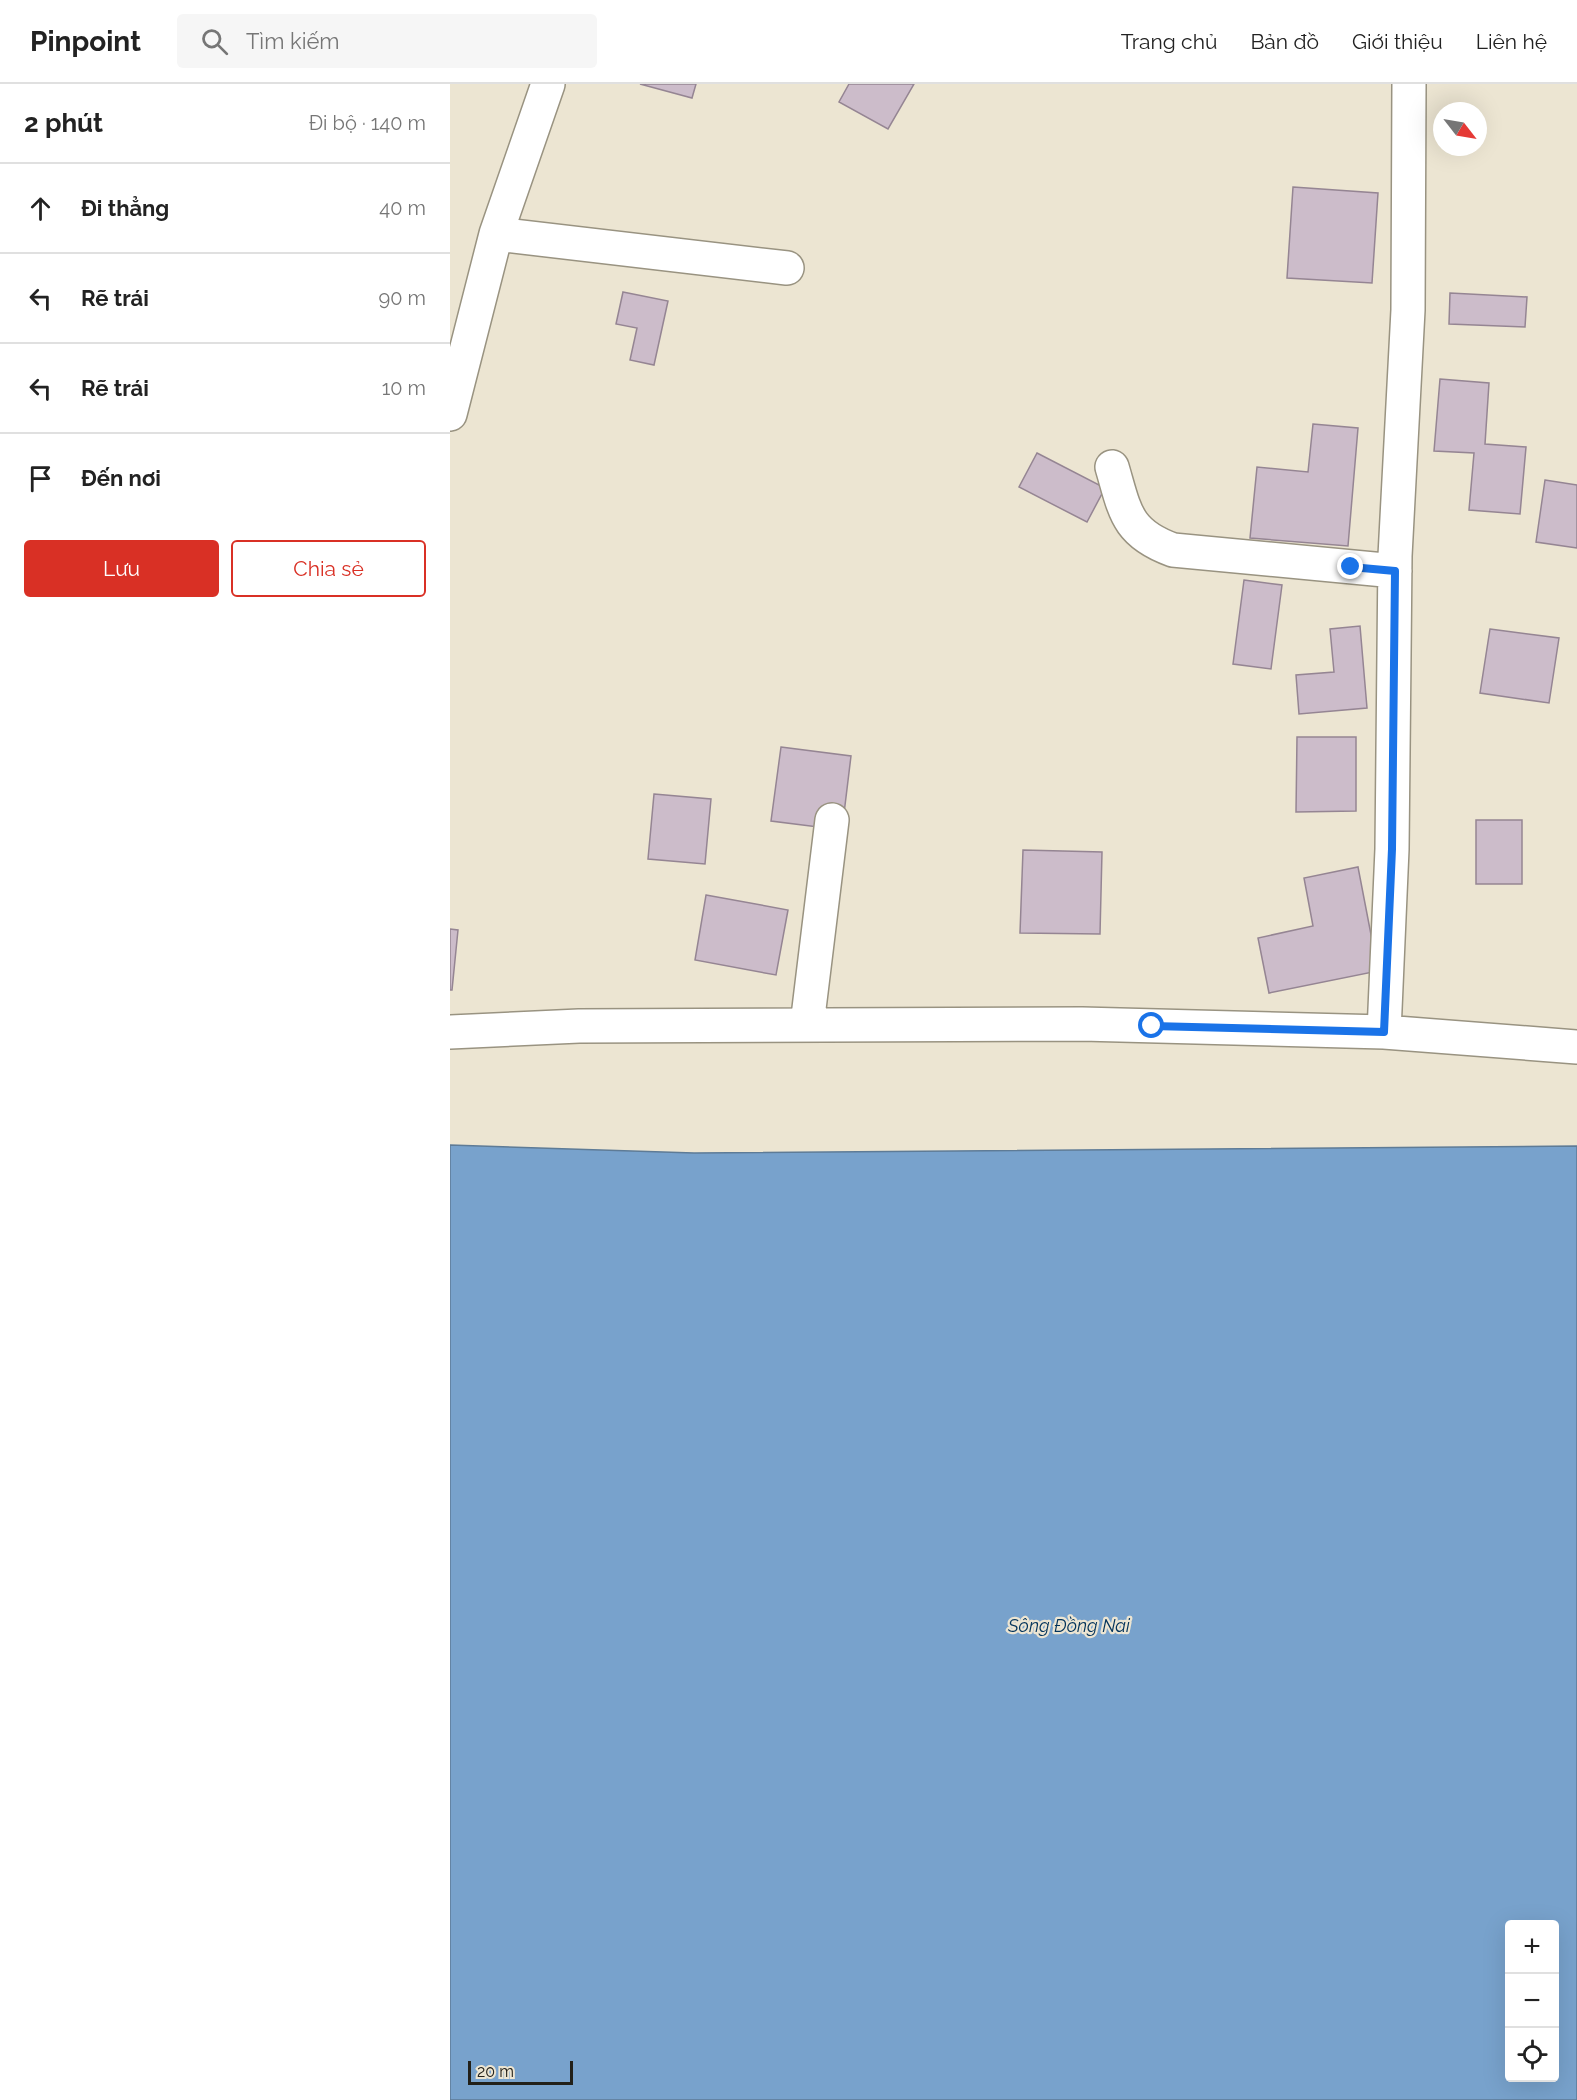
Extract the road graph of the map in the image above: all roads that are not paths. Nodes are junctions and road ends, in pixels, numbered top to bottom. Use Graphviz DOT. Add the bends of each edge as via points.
graph roads {
  1 [pos="548,84"];
  2 [pos="1410,84"];
  3 [pos="496,234"];
  4 [pos="787,268"];
  5 [pos="450,414"];
  6 [pos="1112,467"];
  7 [pos="1395,571"];
  8 [pos="832,820"];
  9 [pos="807,1025"];
  10 [pos="450,1032"];
  11 [pos="1384,1032"];
  12 [pos="1577,1047"];
  1 -- 3 [label="street"];
  2 -- 7 [label="street" via="1408,310"];
  3 -- 4 [label="street"];
  3 -- 5 [label="street"];
  6 -- 7 [label="street" via="1126,514 1152,543 1173,550"];
  7 -- 11 [label="street" via="1392,849"];
  8 -- 9 [label="street"];
  9 -- 10 [label="street" via="579,1026"];
  9 -- 11 [label="street" via="1082,1024"];
  11 -- 12 [label="street"];
}
